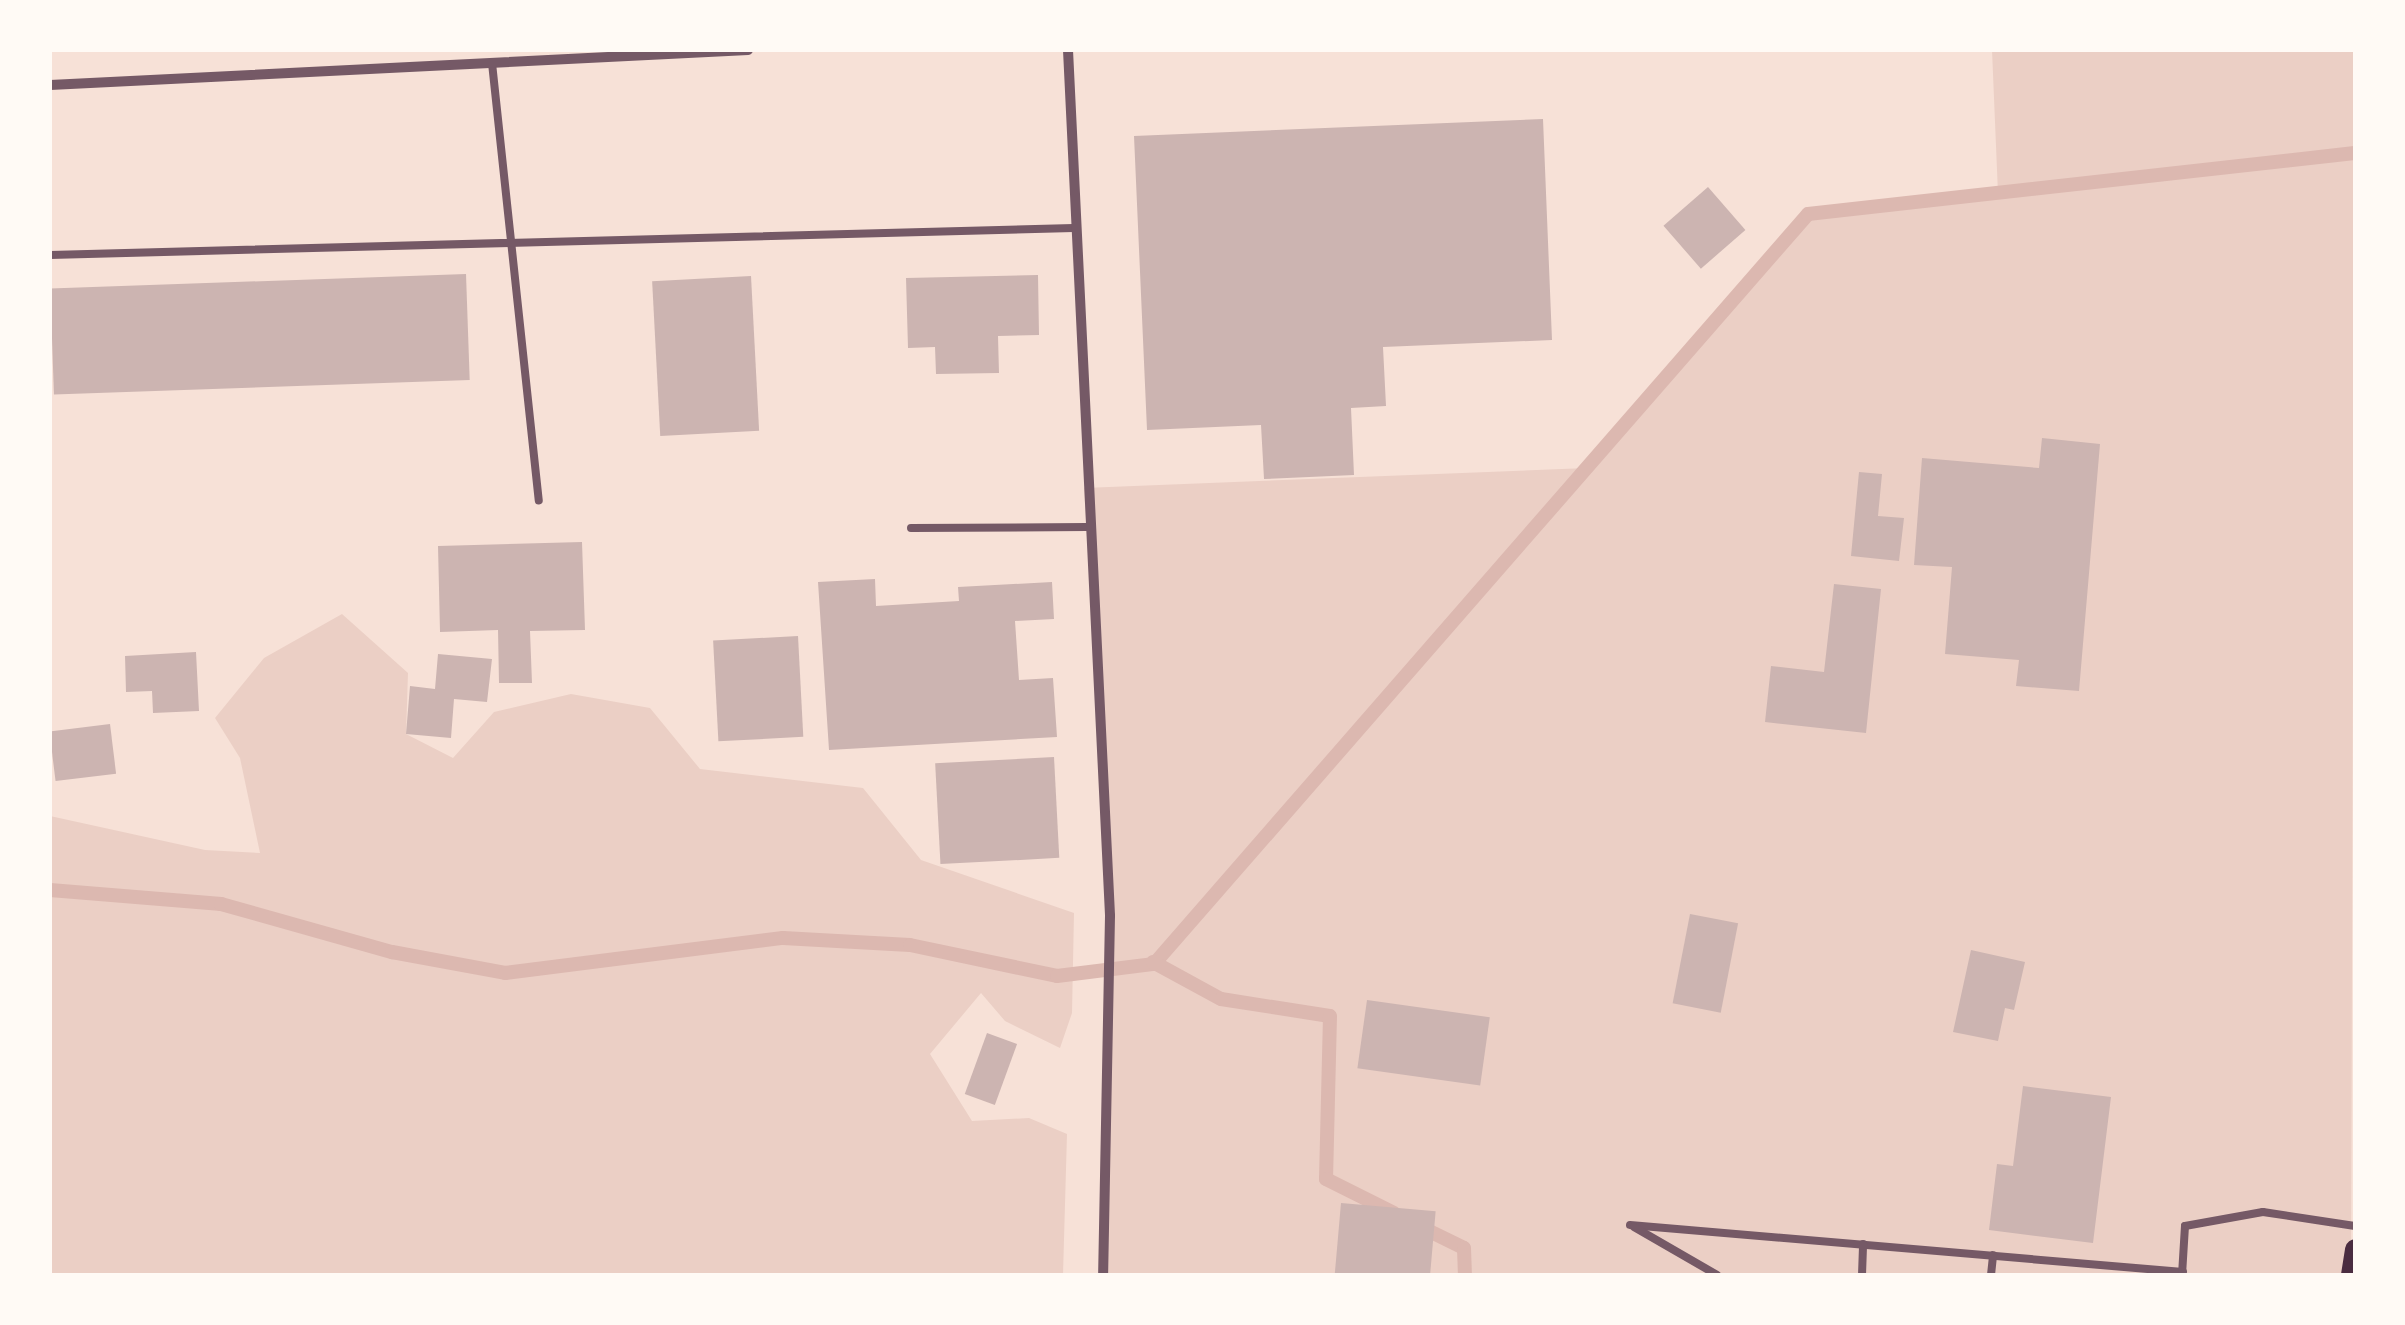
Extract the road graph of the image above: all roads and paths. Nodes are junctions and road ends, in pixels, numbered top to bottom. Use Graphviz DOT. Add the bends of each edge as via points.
graph roads {
  1 [pos="748,50"];
  2 [pos="1068,50"];
  3 [pos="492,63"];
  4 [pos="50,85"];
  5 [pos="1074,228"];
  6 [pos="514,242"];
  7 [pos="50,256"];
  8 [pos="539,500"];
  9 [pos="1087,527"];
  10 [pos="911,528"];
  11 [pos="2355,1226"];
  12 [pos="1863,1244"];
  13 [pos="2355,1249"];
  14 [pos="1993,1256"];
  15 [pos="2182,1274"];
  16 [pos="1104,1275"];
  17 [pos="1717,1275"];
  18 [pos="1862,1275"];
  19 [pos="1991,1275"];
  20 [pos="2351,1275"];
  1 -- 3 [label="street"];
  2 -- 5 [label="street"];
  3 -- 4 [label="street"];
  3 -- 6 [label="lane"];
  5 -- 6 [label="lane"];
  5 -- 9 [label="street"];
  6 -- 7 [label="lane"];
  6 -- 8 [label="lane"];
  9 -- 10 [label="lane"];
  9 -- 16 [label="street" via="1109,940"];
  11 -- 15 [label="lane" via="2264,1212 2186,1226"];
  12 -- 14 [label="lane"];
  12 -- 17 [label="lane" via="1630,1224"];
  12 -- 18 [label="lane"];
  13 -- 20 [label="main road"];
  14 -- 15 [label="lane"];
  14 -- 19 [label="lane"];
}
